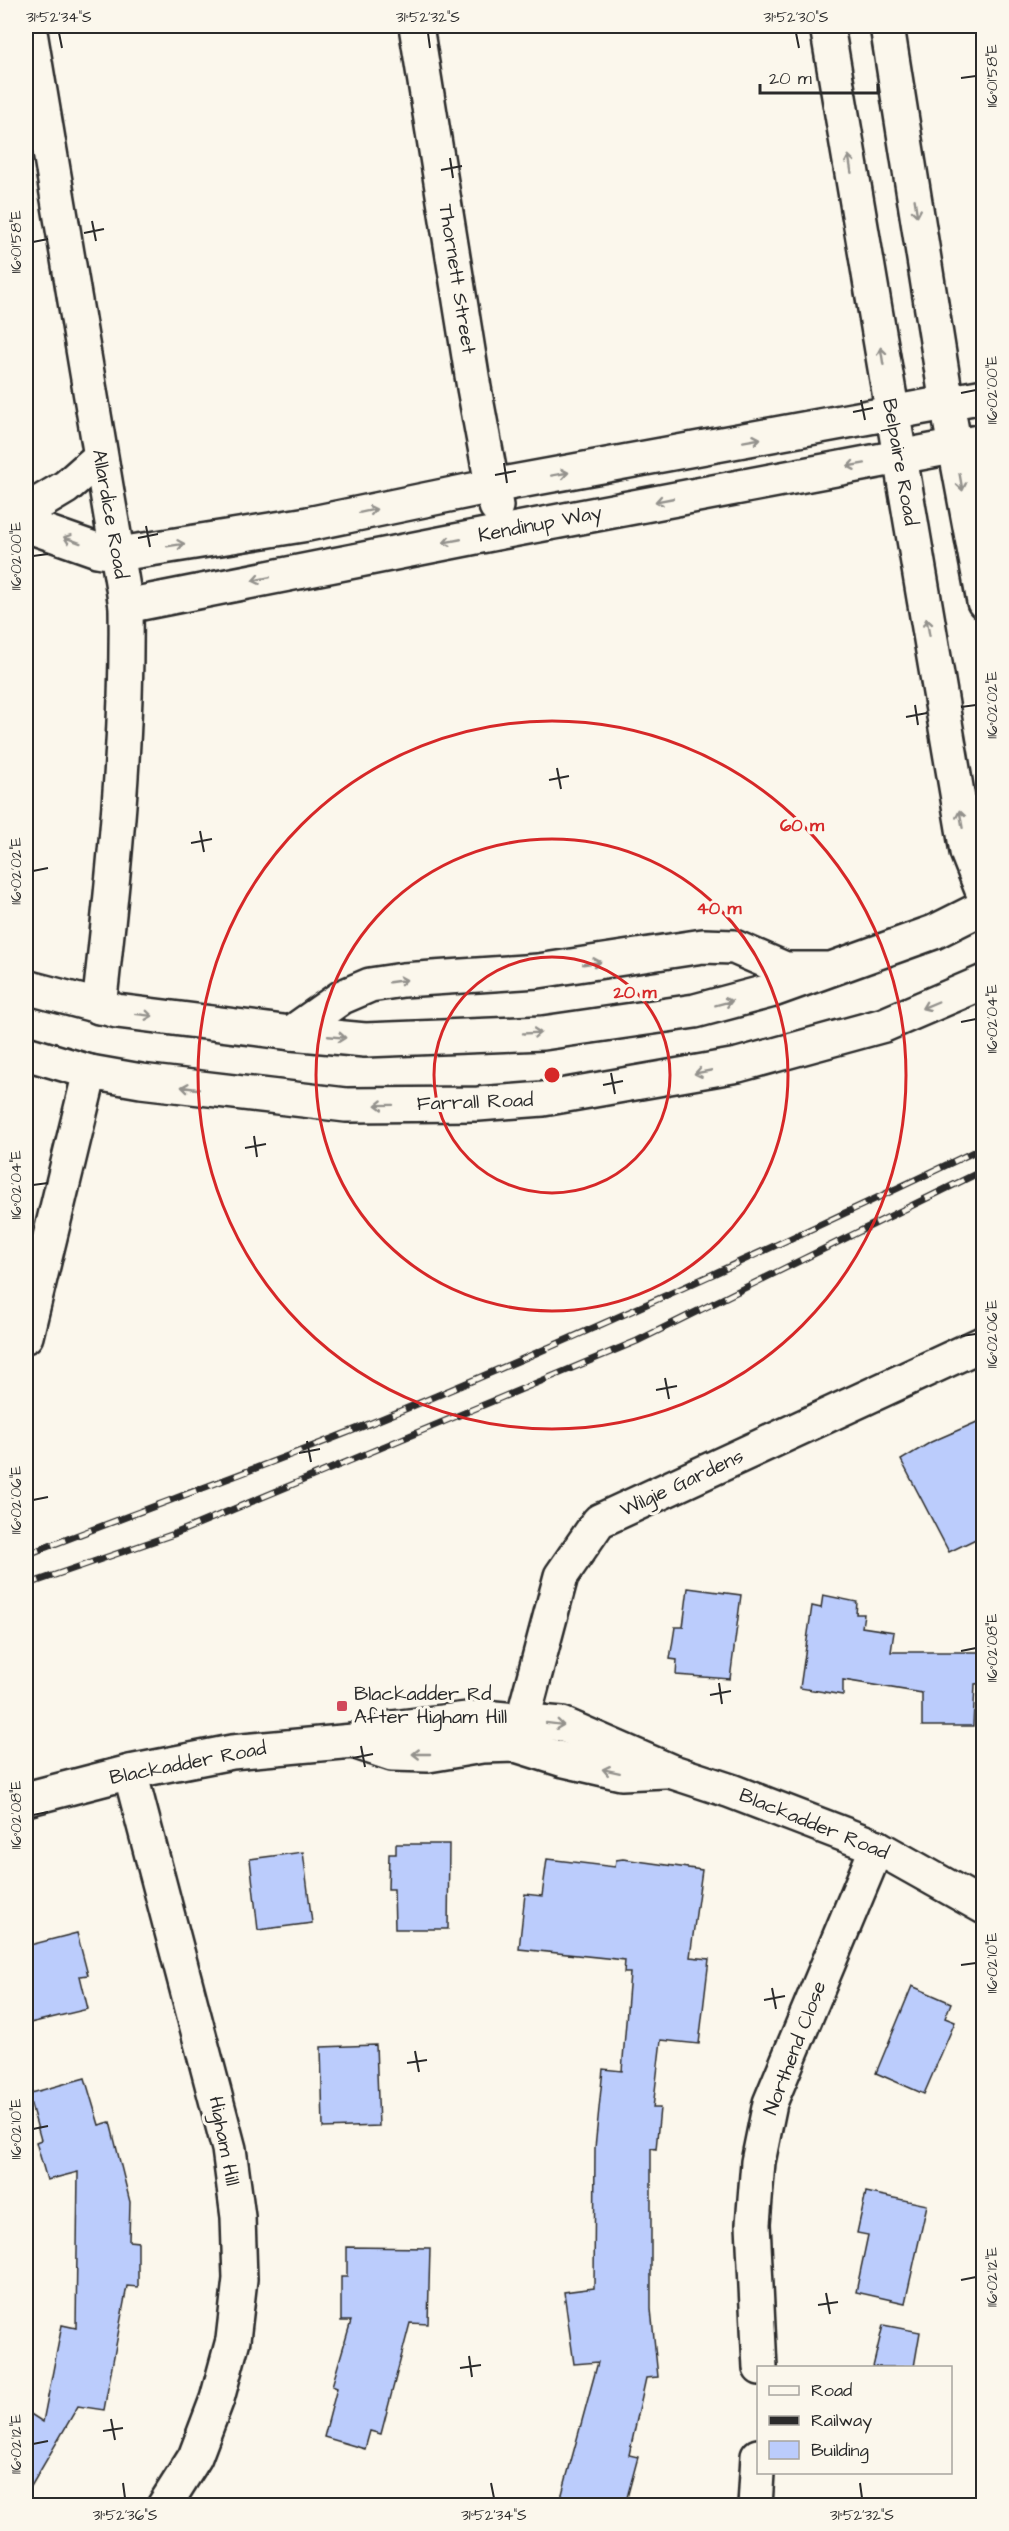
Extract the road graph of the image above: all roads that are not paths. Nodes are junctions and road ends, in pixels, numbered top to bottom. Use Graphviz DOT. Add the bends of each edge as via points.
graph roads {
  1 [pos="29,26"];
  2 [pos="416,26"];
  3 [pos="826,26"];
  4 [pos="887,26"];
  5 [pos="984,396"];
  6 [pos="947,404"];
  7 [pos="891,414"];
  8 [pos="969,444"];
  9 [pos="700,449"];
  10 [pos="100,457"];
  11 [pos="899,457"];
  12 [pos="492,486"];
  13 [pos="707,492"];
  14 [pos="26,511"];
  15 [pos="308,524"];
  16 [pos="26,525"];
  17 [pos="501,531"];
  18 [pos="119,554"];
  19 [pos="315,568"];
  20 [pos="984,602"];
  21 [pos="126,606"];
  22 [pos="984,895"];
  23 [pos="984,907"];
  24 [pos="831,969"];
  25 [pos="984,982"];
  26 [pos="26,987"];
  27 [pos="99,1007"];
  28 [pos="291,1033"];
  29 [pos="26,1053"];
  30 [pos="90,1072"];
  31 [pos="26,1336"];
  32 [pos="984,1343"];
  33 [pos="519,1733"];
  34 [pos="130,1772"];
  35 [pos="26,1798"];
  36 [pos="877,1847"];
  37 [pos="984,1907"];
  38 [pos="760,2366"];
  39 [pos="761,2474"];
  40 [pos="765,2504"];
  41 [pos="164,2505"];
  1 -- 10 [label="street, Allardice Road"];
  2 -- 12 [label="street, Thornett Street"];
  7 -- 3 [label="street, Belpaire Road, one-way"];
  4 -- 6 [label="street, one-way"];
  5 -- 6 [label="street"];
  6 -- 7 [label="street"];
  6 -- 8 [label="street"];
  9 -- 7 [label="street, one-way"];
  7 -- 11 [label="street, Belpaire Road"];
  8 -- 11 [label="street, Kendinup Way"];
  8 -- 20 [label="street, one-way"];
  12 -- 9 [label="street, one-way"];
  9 -- 13 [label="street"];
  10 -- 14 [label="street" via="66,487"];
  10 -- 18 [label="street, Allardice Road"];
  11 -- 13 [label="street, Kendinup Way, one-way"];
  22 -- 11 [label="street, Belpaire Road, one-way" via="967,852"];
  15 -- 12 [label="street, one-way"];
  12 -- 17 [label="street, Thornett Street"];
  13 -- 17 [label="street, Kendinup Way, one-way"];
  18 -- 15 [label="street, one-way"];
  15 -- 19 [label="street"];
  18 -- 16 [label="street, one-way"];
  17 -- 19 [label="street, Kendinup Way, one-way"];
  18 -- 21 [label="street, Allardice Road"];
  19 -- 21 [label="street, Kendinup Way, one-way"];
  21 -- 27 [label="street, Allardice Road" via="126,688 112,896"];
  23 -- 24 [label="street" via="934,932"];
  28 -- 24 [label="street, one-way" via="365,1040 543,1032 695,1011 770,991"];
  28 -- 24 [label="street, one-way" via="342,997 370,986 403,980 538,970 703,946 734,947 785,969"];
  25 -- 30 [label="street, Farrall Road, one-way" via="884,1025 738,1065 543,1099 478,1104 346,1105 205,1090"];
  26 -- 27 [label="street"];
  27 -- 28 [label="street, one-way"];
  29 -- 30 [label="street, Farrall Road"];
  30 -- 31 [label="street"];
  32 -- 33 [label="street, Wilgie Gardens" via="599,1521 561,1576"];
  33 -- 34 [label="street, Blackadder Road" via="482,1746 428,1755 392,1754 353,1741 232,1752"];
  33 -- 36 [label="street, Blackadder Road" via="564,1760 621,1773 670,1771"];
  34 -- 35 [label="street, Blackadder Road"];
  34 -- 41 [label="street, Higham Hill" via="229,2149 238,2217 240,2279 233,2340 217,2399 195,2457"];
  36 -- 37 [label="street, Blackadder Road"];
  36 -- 38 [label="street, Northend Close" via="770,2103 758,2162 753,2224"];
  39 -- 40 [label="street"];
}
